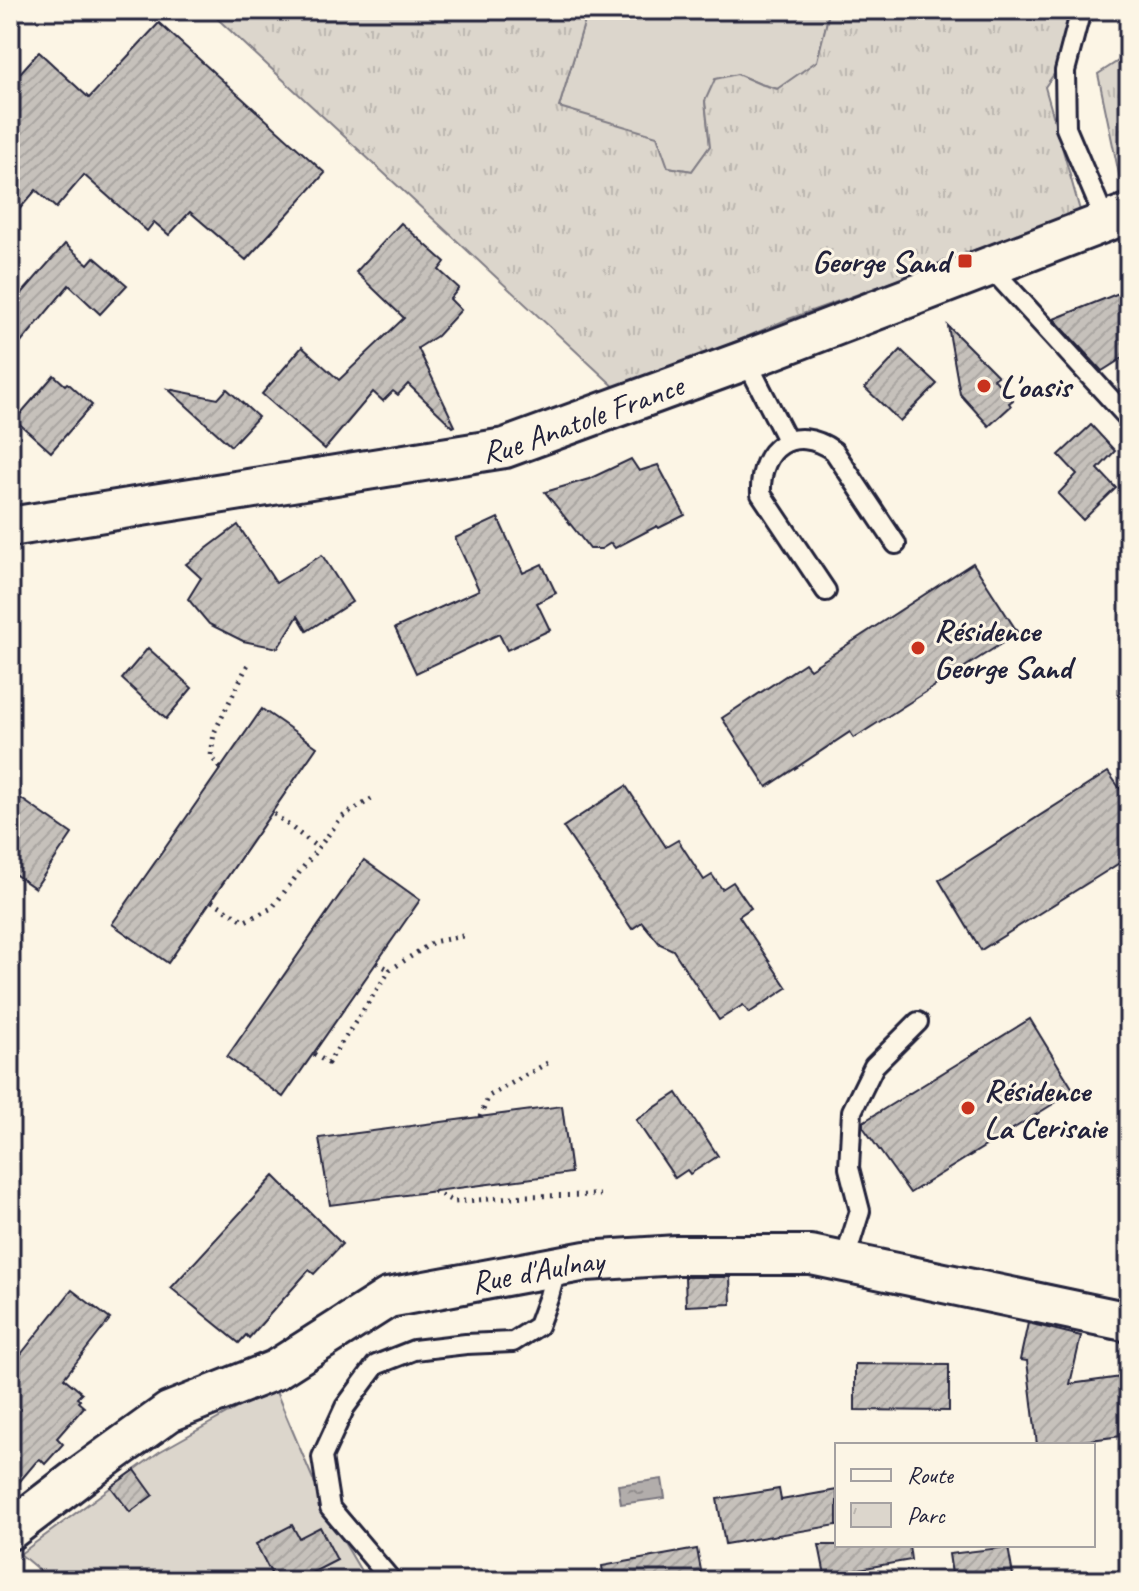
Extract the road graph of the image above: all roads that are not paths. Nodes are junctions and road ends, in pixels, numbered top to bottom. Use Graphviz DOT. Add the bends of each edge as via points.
graph roads {
  1 [pos="1081,10"];
  2 [pos="1117,218"];
  3 [pos="990,267"];
  4 [pos="746,360"];
  5 [pos="1129,419"];
  6 [pos="787,440"];
  7 [pos="10,527"];
  8 [pos="896,544"];
  9 [pos="826,591"];
  10 [pos="918,1022"];
  11 [pos="844,1262"];
  12 [pos="557,1267"];
  13 [pos="1129,1322"];
  14 [pos="10,1530"];
  15 [pos="392,1581"];
  1 -- 2 [label="lane" via="1065,71 1066,128"];
  2 -- 3 [label="street, Rue Anatole France"];
  3 -- 4 [label="street, Rue Anatole France"];
  3 -- 5 [label="lane"];
  4 -- 6 [label="lane"];
  4 -- 7 [label="street, Rue Anatole France" via="505,448"];
  6 -- 8 [label="lane" via="820,441 834,451"];
  6 -- 9 [label="lane" via="766,461 761,494"];
  10 -- 11 [label="lane" via="874,1066 852,1111 849,1168 860,1211"];
  11 -- 12 [label="street, Rue d'Aulnay" via="811,1255 677,1255"];
  11 -- 13 [label="street, Rue d'Aulnay"];
  12 -- 14 [label="street, Rue d'Aulnay" via="388,1298 275,1370 169,1412"];
  12 -- 15 [label="lane" via="538,1326 513,1342 414,1350 376,1365 345,1407 322,1457 330,1508"];
}
